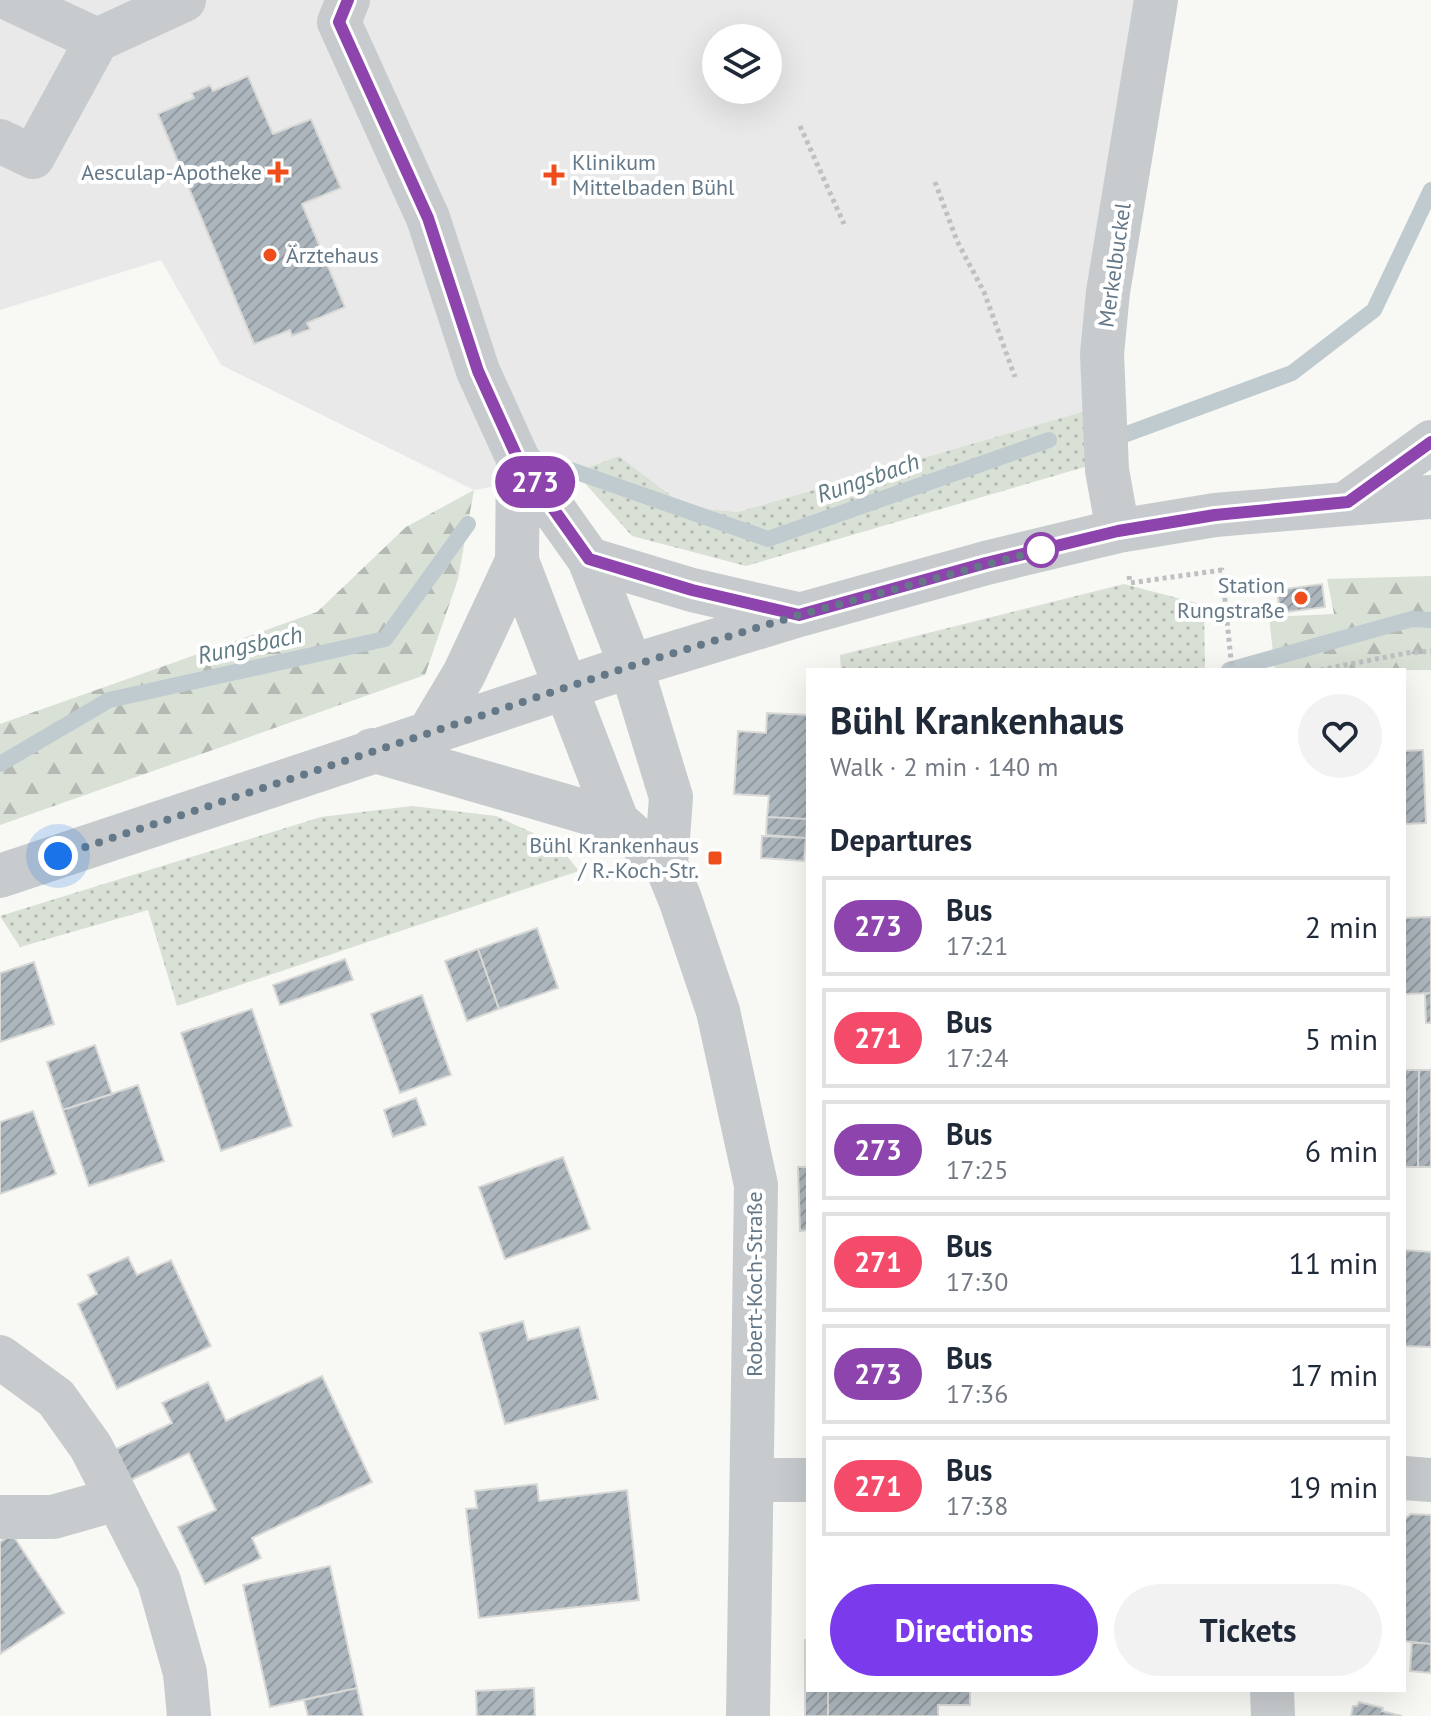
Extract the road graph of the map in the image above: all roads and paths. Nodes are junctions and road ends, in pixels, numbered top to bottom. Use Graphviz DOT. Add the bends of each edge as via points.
graph roads {
  1 [pos="12,0"];
  2 [pos="184,0"];
  3 [pos="348,0"];
  4 [pos="1156,0"];
  5 [pos="97,40"];
  6 [pos="800,126"];
  7 [pos="0,141"];
  8 [pos="935,182"];
  9 [pos="844,224"];
  10 [pos="1015,377"];
  11 [pos="1431,442"];
  12 [pos="518,459"];
  13 [pos="1431,497"];
  14 [pos="1348,502"];
  15 [pos="1118,531"];
  16 [pos="589,559"];
  17 [pos="517,561"];
  18 [pos="799,615"];
  19 [pos="1431,651"];
  20 [pos="631,666"];
  21 [pos="1232,668"];
  22 [pos="1330,668"];
  23 [pos="564,688"];
  24 [pos="430,731"];
  25 [pos="372,750"];
  26 [pos="617,821"];
  27 [pos="666,865"];
  28 [pos="0,876"];
  29 [pos="0,1357"];
  30 [pos="1406,1478"];
  31 [pos="753,1480"];
  32 [pos="806,1480"];
  33 [pos="1431,1480"];
  34 [pos="117,1499"];
  35 [pos="0,1517"];
  36 [pos="1272,1692"];
  37 [pos="189,1716"];
  38 [pos="748,1716"];
  39 [pos="1273,1716"];
  1 -- 5 [label="street"];
  2 -- 5 [label="street"];
  3 -- 12 [label="street, Robert-Koch-Straße" via="339,22 428,218 478,371"];
  4 -- 15 [label="street, Merkelbuckel" via="1102,354 1107,470"];
  5 -- 7 [label="street" via="33,157"];
  6 -- 9 [label="path"];
  8 -- 10 [label="path"];
  11 -- 14 [label="street"];
  12 -- 16 [label="street, Robert-Koch-Straße"];
  12 -- 17 [label="street, Robert-Koch-Straße"];
  13 -- 14 [label="street"];
  14 -- 15 [label="street"];
  15 -- 18 [label="street"];
  15 -- 21 [label="path" via="1130,583 1222,570"];
  16 -- 18 [label="street"];
  16 -- 20 [label="street, Robert-Koch-Straße"];
  17 -- 23 [label="street, Robert-Koch-Straße"];
  17 -- 24 [label="street" via="464,674"];
  18 -- 20 [label="street"];
  19 -- 22 [label="path"];
  20 -- 23 [label="street"];
  20 -- 27 [label="street, Robert-Koch-Straße" via="671,797"];
  23 -- 24 [label="street"];
  23 -- 26 [label="street, Robert-Koch-Straße"];
  24 -- 25 [label="street"];
  25 -- 26 [label="street"];
  25 -- 28 [label="street"];
  26 -- 27 [label="street, Robert-Koch-Straße"];
  27 -- 31 [label="street, Robert-Koch-Straße" via="718,1011 756,1185"];
  29 -- 34 [label="street" via="56,1398 91,1447"];
  30 -- 33 [label="street"];
  31 -- 32 [label="street"];
  31 -- 38 [label="street, Robert-Koch-Straße"];
  34 -- 35 [label="street" via="53,1517"];
  34 -- 37 [label="street" via="159,1581 185,1673"];
  36 -- 39 [label="street"];
}
